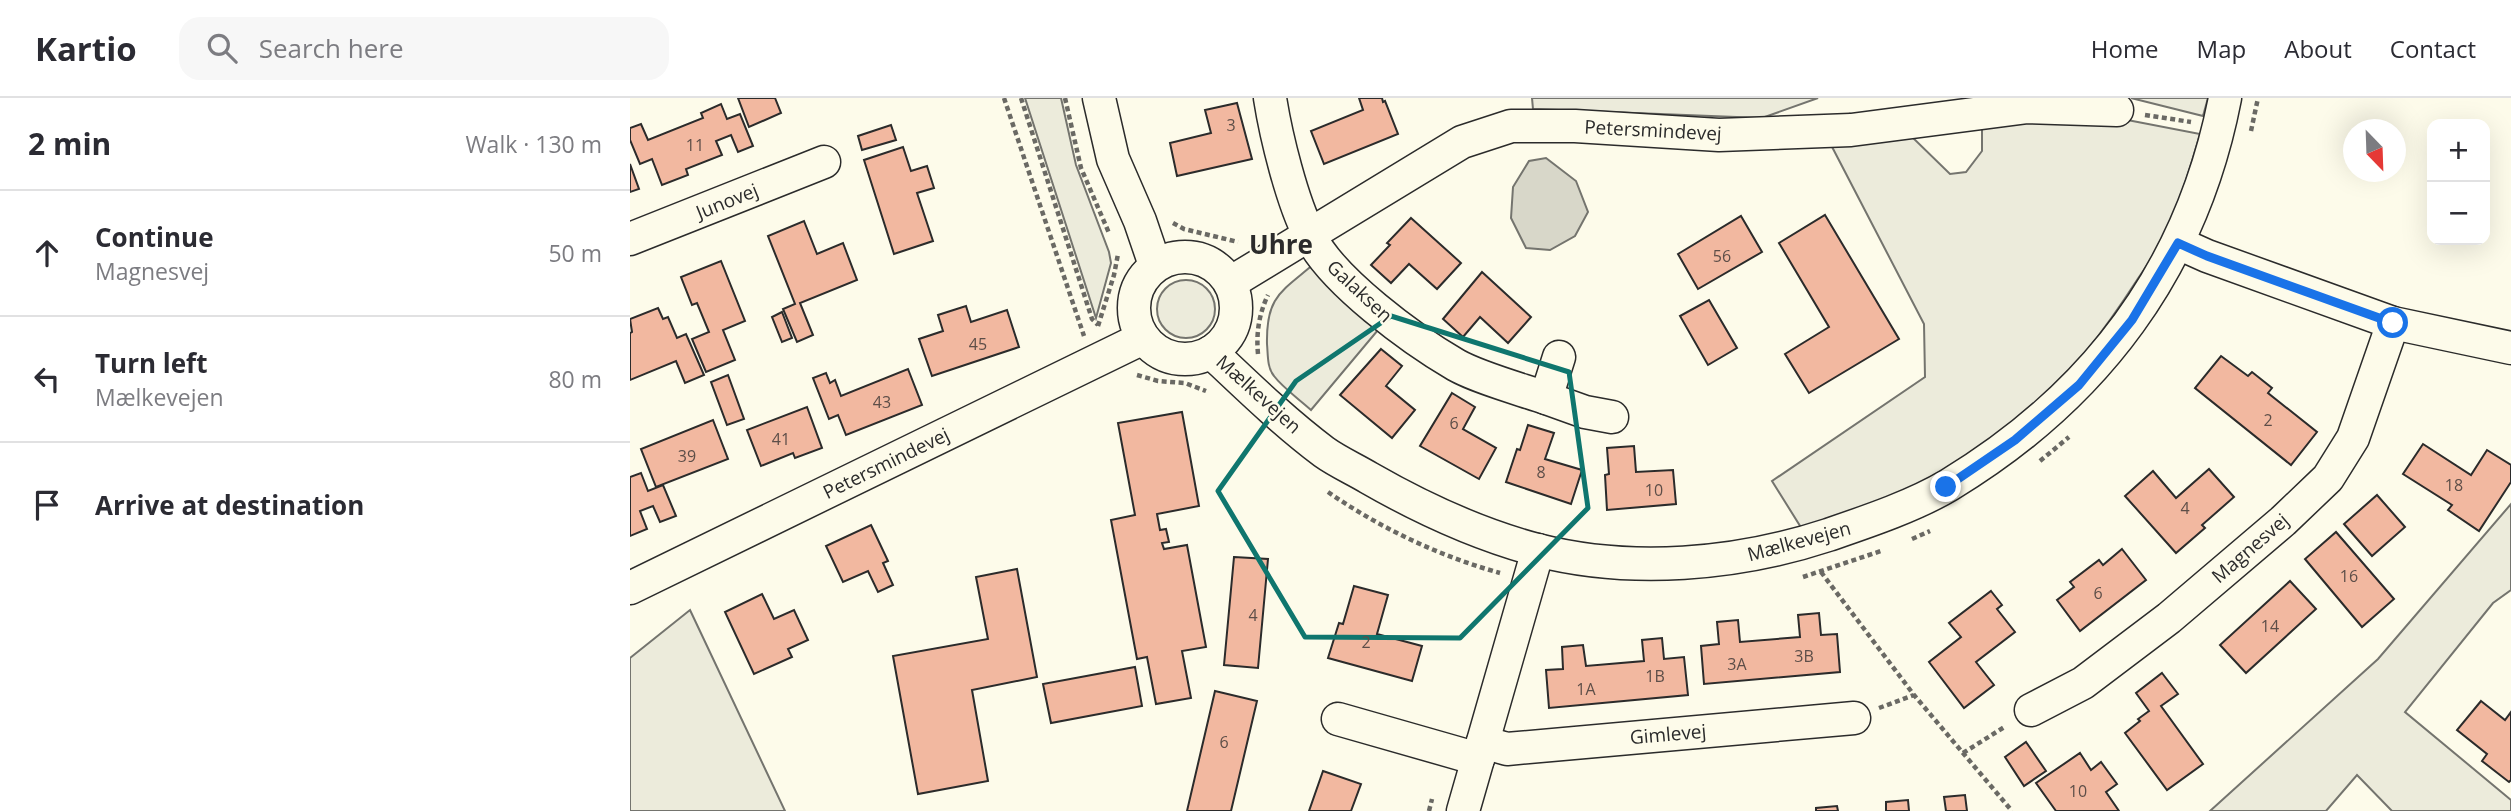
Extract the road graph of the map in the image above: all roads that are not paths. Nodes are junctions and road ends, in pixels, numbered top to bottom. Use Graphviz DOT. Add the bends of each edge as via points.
graph roads {
  1 [pos="1099,98"];
  2 [pos="1270,98"];
  3 [pos="2117,110"];
  4 [pos="2223,113"];
  5 [pos="824,162"];
  6 [pos="1310,236"];
  7 [pos="630,239"];
  8 [pos="2178,243"];
  9 [pos="1155,265"];
  10 [pos="1230,283"];
  11 [pos="2393,323"];
  12 [pos="1143,338"];
  13 [pos="2511,348"];
  14 [pos="1211,352"];
  15 [pos="1559,357"];
  16 [pos="1546,398"];
  17 [pos="1612,416"];
  18 [pos="1538,550"];
  19 [pos="630,588"];
  20 [pos="2031,710"];
  21 [pos="1854,718"];
  22 [pos="1338,719"];
  23 [pos="1481,750"];
  24 [pos="1463,811"];
  1 -- 9 [label="street" via="1113,159"];
  2 -- 6 [label="street, Galaksen"];
  3 -- 6 [label="street, Petersmindevej" via="2028,107 1851,130 1719,135 1511,126 1462,142"];
  4 -- 8 [label="street, Mælkevejen" via="2208,170"];
  5 -- 7 [label="street, Junovej"];
  6 -- 10 [label="street, Petersmindevej"];
  6 -- 16 [label="street, Galaksen" via="1325,260 1382,315 1458,366"];
  8 -- 11 [label="street"];
  8 -- 18 [label="street, Mælkevejen" via="2132,320 2079,385 2015,440 1946,487 1790,548 1731,559 1671,564 1581,559"];
  9 -- 10 [label="street" via="1178,257 1203,259"];
  9 -- 12 [label="street" via="1135,293 1134,317"];
  10 -- 14 [label="street" via="1234,322"];
  11 -- 13 [label="street"];
  11 -- 20 [label="street, Magnesvej" via="2353,438 2328,478 2169,618 2083,683"];
  12 -- 14 [label="street" via="1174,358"];
  12 -- 19 [label="street, Petersmindevej"];
  14 -- 18 [label="street, Mælkevejen" via="1326,453 1473,531"];
  15 -- 16 [label="street"];
  16 -- 17 [label="street, Galaksen"];
  18 -- 23 [label="street"];
  21 -- 23 [label="street, Gimlevej"];
  22 -- 23 [label="street, Gimlevej"];
  23 -- 24 [label="street"];
}
